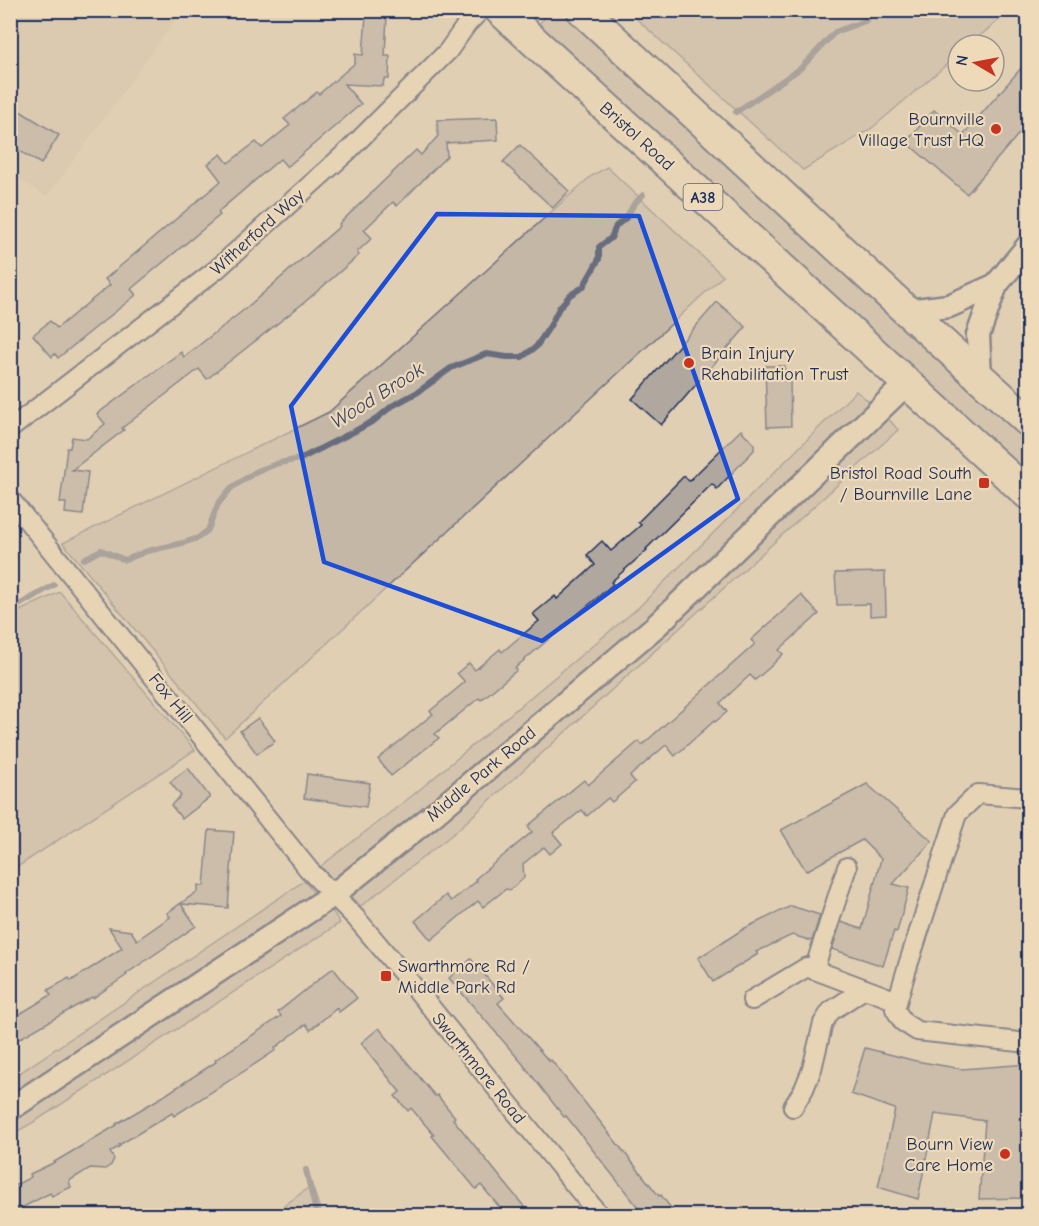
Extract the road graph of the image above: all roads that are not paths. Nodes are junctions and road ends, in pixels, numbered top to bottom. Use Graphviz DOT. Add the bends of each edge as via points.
graph roads {
  1 [pos="582,10"];
  2 [pos="507,14"];
  3 [pos="1029,246"];
  4 [pos="996,285"];
  5 [pos="917,320"];
  6 [pos="980,378"];
  7 [pos="906,383"];
  8 [pos="1029,421"];
  9 [pos="10,429"];
  10 [pos="1029,494"];
  11 [pos="10,499"];
  12 [pos="1029,798"];
  13 [pos="847,867"];
  14 [pos="333,895"];
  15 [pos="814,970"];
  16 [pos="864,988"];
  17 [pos="752,1000"];
  18 [pos="897,1001"];
  19 [pos="1029,1043"];
  20 [pos="794,1107"];
  21 [pos="10,1109"];
  22 [pos="600,1215"];
  1 -- 5 [label="highway"];
  2 -- 7 [label="highway, Bristol Road / A38"];
  2 -- 9 [label="street, Witherford Way" via="467,24 448,51 348,151 218,268"];
  3 -- 4 [label="street"];
  4 -- 5 [label="street"];
  4 -- 6 [label="street" via="978,335"];
  5 -- 6 [label="highway"];
  6 -- 8 [label="highway"];
  7 -- 10 [label="highway, A38"];
  7 -- 14 [label="street, Middle Park Road" via="657,625"];
  11 -- 14 [label="street, Fox Hill"];
  12 -- 18 [label="street" via="978,794 957,814"];
  13 -- 15 [label="street"];
  14 -- 21 [label="street, Middle Park Road"];
  14 -- 22 [label="street, Swarthmore Road" via="420,994"];
  15 -- 16 [label="street"];
  15 -- 17 [label="street" via="807,968"];
  16 -- 18 [label="street"];
  16 -- 20 [label="street" via="831,1011 823,1023 812,1069"];
  18 -- 19 [label="street" via="895,1009 903,1022 917,1031"];
}
